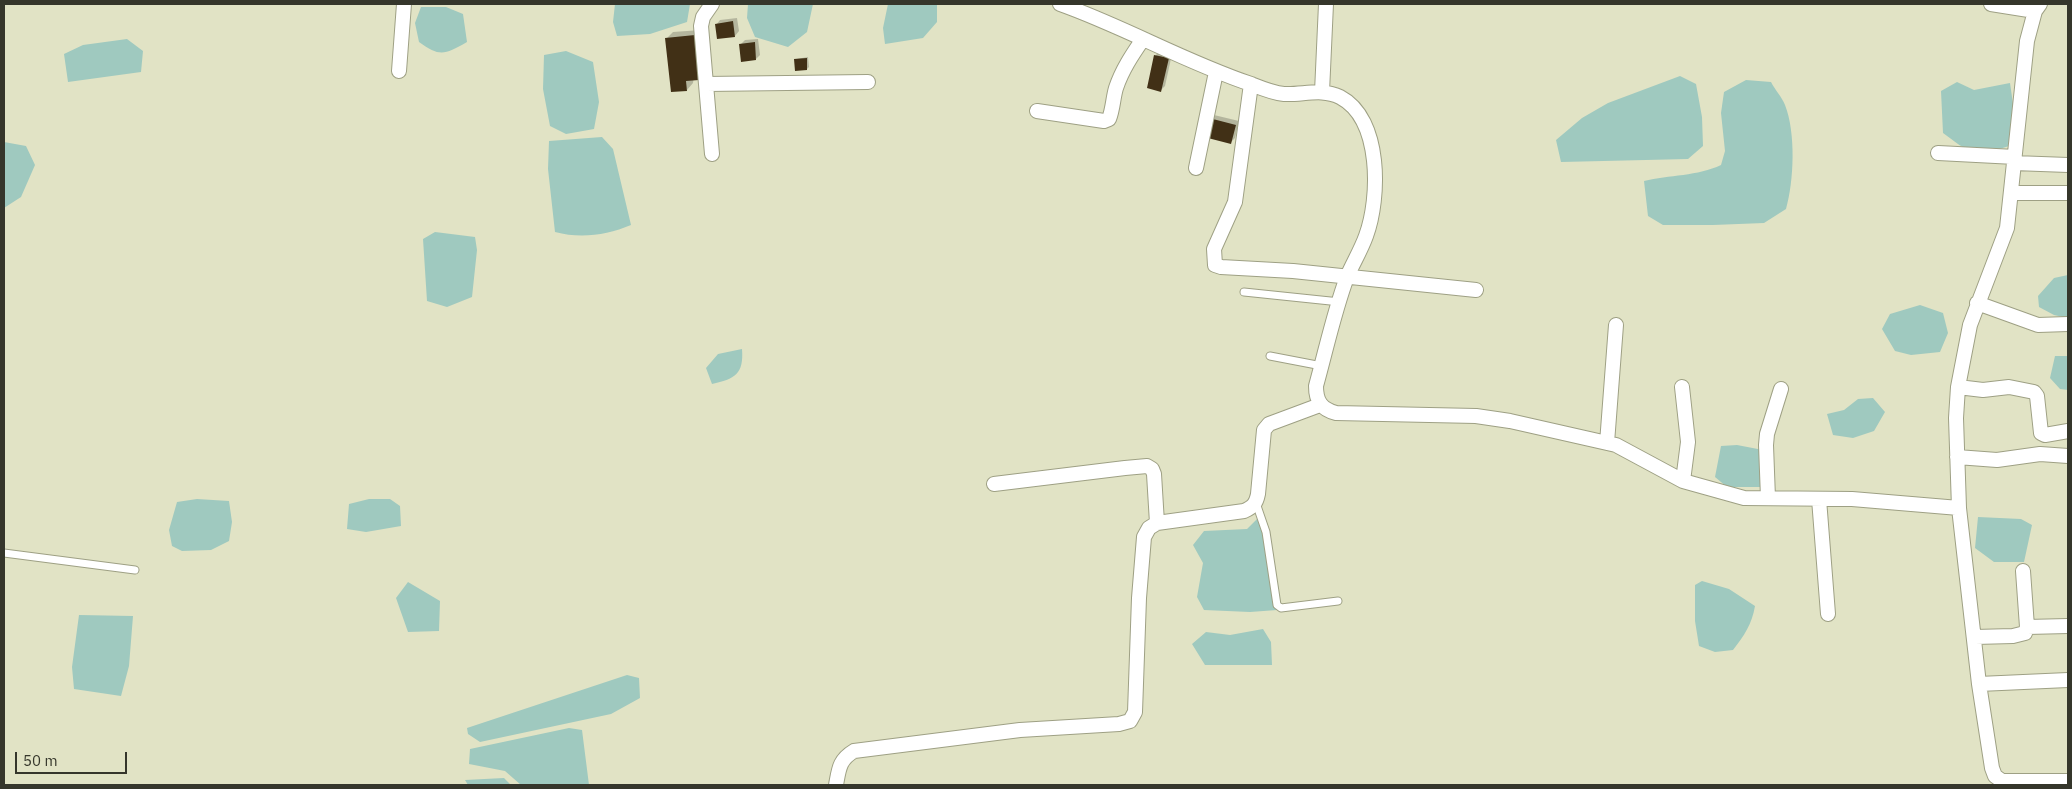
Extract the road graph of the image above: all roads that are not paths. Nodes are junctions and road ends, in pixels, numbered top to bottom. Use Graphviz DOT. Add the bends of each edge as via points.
graph roads {
  1 [pos="404,4"];
  2 [pos="712,4"];
  3 [pos="1060,4"];
  4 [pos="1326,4"];
  5 [pos="1991,4"];
  6 [pos="1079,7"];
  7 [pos="2038,7"];
  8 [pos="1143,39"];
  9 [pos="399,71"];
  10 [pos="1216,72"];
  11 [pos="868,82"];
  12 [pos="706,84"];
  13 [pos="1251,84"];
  14 [pos="1322,92"];
  15 [pos="1037,111"];
  16 [pos="1938,153"];
  17 [pos="712,154"];
  18 [pos="2014,160"];
  19 [pos="2068,164"];
  20 [pos="1196,168"];
  21 [pos="2011,193"];
  22 [pos="2068,193"];
  23 [pos="1347,277"];
  24 [pos="1476,290"];
  25 [pos="1244,292"];
  26 [pos="1340,302"];
  27 [pos="1977,303"];
  28 [pos="2068,324"];
  29 [pos="1616,325"];
  30 [pos="1270,356"];
  31 [pos="1322,366"];
  32 [pos="1682,387"];
  33 [pos="1958,387"];
  34 [pos="1781,389"];
  35 [pos="1320,405"];
  36 [pos="2068,431"];
  37 [pos="1606,443"];
  38 [pos="2068,456"];
  39 [pos="1957,457"];
  40 [pos="1684,481"];
  41 [pos="994,484"];
  42 [pos="1768,498"];
  43 [pos="1819,499"];
  44 [pos="1256,503"];
  45 [pos="1959,508"];
  46 [pos="1157,523"];
  47 [pos="4,553"];
  48 [pos="135,570"];
  49 [pos="2023,571"];
  50 [pos="1338,601"];
  51 [pos="1828,614"];
  52 [pos="2068,626"];
  53 [pos="2027,627"];
  54 [pos="1974,637"];
  55 [pos="2068,680"];
  56 [pos="1978,684"];
  57 [pos="1995,781"];
  58 [pos="2068,781"];
  59 [pos="2024,783"];
  60 [pos="836,785"];
  1 -- 9 [label="street"];
  2 -- 12 [label="street" via="701,26"];
  3 -- 6 [label="street"];
  4 -- 14 [label="street"];
  5 -- 7 [label="street"];
  6 -- 8 [label="street"];
  7 -- 18 [label="street" via="2027,41"];
  8 -- 10 [label="street"];
  8 -- 15 [label="street" via="1124,68 1109,119 1104,121"];
  10 -- 13 [label="street"];
  10 -- 20 [label="street"];
  11 -- 12 [label="street"];
  12 -- 17 [label="street"];
  13 -- 14 [label="street" via="1283,94"];
  13 -- 23 [label="street" via="1235,202 1214,249 1215,265"];
  14 -- 23 [label="street" via="1341,98 1359,115 1374,155 1375,198 1370,225"];
  16 -- 18 [label="street"];
  18 -- 19 [label="street"];
  18 -- 21 [label="street"];
  21 -- 22 [label="street"];
  21 -- 27 [label="street" via="2008,228"];
  23 -- 24 [label="street"];
  23 -- 26 [label="street"];
  25 -- 26 [label="lane"];
  26 -- 31 [label="street"];
  27 -- 28 [label="street" via="2038,324"];
  27 -- 33 [label="street"];
  29 -- 37 [label="street"];
  30 -- 31 [label="lane"];
  31 -- 35 [label="street" via="1316,386"];
  32 -- 40 [label="street" via="1688,442"];
  33 -- 36 [label="street" via="1983,390 2009,387 2034,392 2040,432 2045,435"];
  33 -- 39 [label="street"];
  34 -- 42 [label="street" via="1767,434"];
  35 -- 37 [label="street" via="1336,413 1492,418"];
  35 -- 44 [label="street" via="1270,424 1264,430"];
  37 -- 40 [label="street"];
  38 -- 39 [label="street" via="2040,454 1997,460"];
  39 -- 45 [label="street"];
  40 -- 42 [label="street" via="1744,498"];
  41 -- 46 [label="street" via="1147,466 1154,474"];
  42 -- 43 [label="street"];
  43 -- 45 [label="street"];
  43 -- 51 [label="street"];
  44 -- 46 [label="street" via="1244,511"];
  44 -- 50 [label="lane" via="1266,532 1277,605 1281,608"];
  45 -- 54 [label="street"];
  46 -- 60 [label="street" via="1144,537 1134,712 1130,721 1020,730 854,751 844,758"];
  47 -- 48 [label="lane"];
  49 -- 53 [label="street"];
  52 -- 53 [label="street"];
  53 -- 54 [label="street" via="2019,636"];
  54 -- 56 [label="street"];
  55 -- 56 [label="street"];
  56 -- 57 [label="street"];
  57 -- 59 [label="street"];
  58 -- 59 [label="street"];
}
